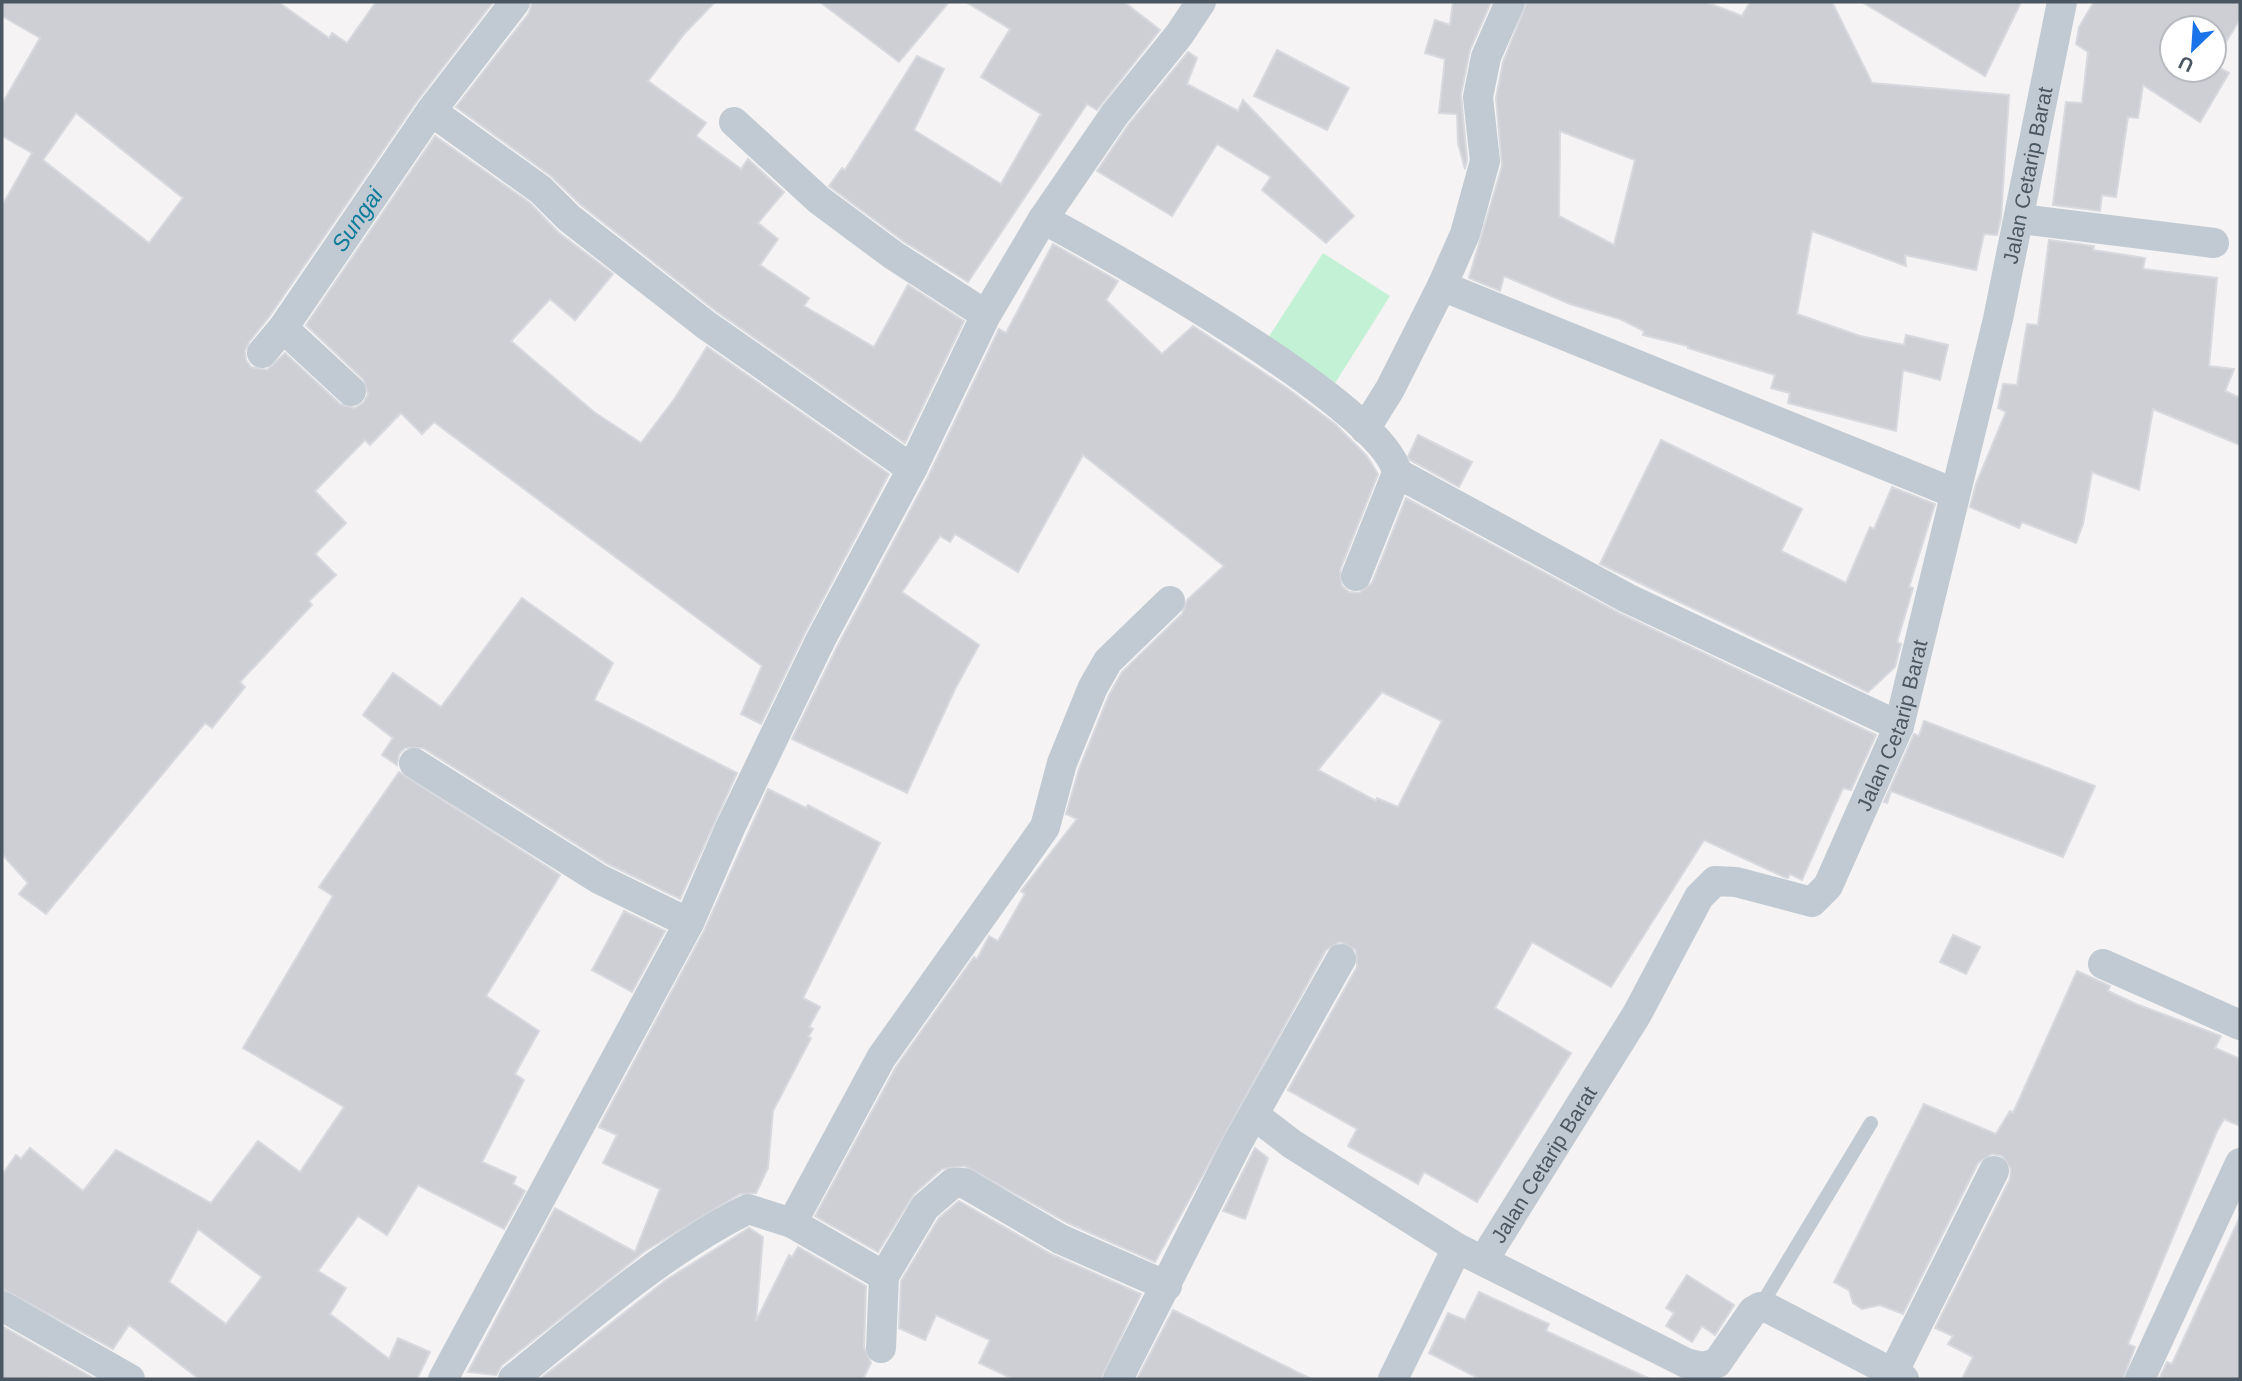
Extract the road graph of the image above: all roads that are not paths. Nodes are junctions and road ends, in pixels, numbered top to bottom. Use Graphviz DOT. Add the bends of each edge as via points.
graph roads {
  1 [pos="515,2"];
  2 [pos="1201,2"];
  3 [pos="1510,2"];
  4 [pos="2062,2"];
  5 [pos="431,111"];
  6 [pos="734,122"];
  7 [pos="1043,219"];
  8 [pos="2020,219"];
  9 [pos="2214,243"];
  10 [pos="1442,286"];
  11 [pos="986,315"];
  12 [pos="283,328"];
  13 [pos="262,353"];
  14 [pos="351,391"];
  15 [pos="1365,429"];
  16 [pos="912,469"];
  17 [pos="1397,473"];
  18 [pos="1954,493"];
  19 [pos="1356,576"];
  20 [pos="1170,601"];
  21 [pos="1899,726"];
  22 [pos="414,763"];
  23 [pos="689,923"];
  24 [pos="1341,959"];
  25 [pos="2103,964"];
  26 [pos="2240,1025"];
  27 [pos="1254,1115"];
  28 [pos="1871,1123"];
  29 [pos="2240,1163"];
  30 [pos="1994,1171"];
  31 [pos="792,1223"];
  32 [pos="1470,1254"];
  33 [pos="884,1276"];
  34 [pos="1167,1286"];
  35 [pos="2,1306"];
  36 [pos="1765,1308"];
  37 [pos="881,1348"];
  38 [pos="1713,1371"];
  39 [pos="1898,1376"];
  40 [pos="130,1379"];
  41 [pos="443,1379"];
  42 [pos="513,1379"];
  43 [pos="1118,1379"];
  44 [pos="1393,1379"];
  45 [pos="2140,1379"];
  1 -- 5 [label="street"];
  2 -- 7 [label="street" via="1115,114"];
  3 -- 10 [label="street" via="1486,57 1478,97 1485,161 1465,234"];
  4 -- 8 [label="street, Jalan Cetarip Barat"];
  5 -- 12 [label="street"];
  5 -- 16 [label="street" via="541,190 569,218 706,325"];
  6 -- 11 [label="street" via="819,200"];
  7 -- 11 [label="street"];
  7 -- 15 [label="street" via="1146,275 1313,384"];
  8 -- 9 [label="street"];
  8 -- 18 [label="street, Jalan Cetarip Barat"];
  10 -- 15 [label="street"];
  10 -- 18 [label="street"];
  11 -- 16 [label="street"];
  12 -- 13 [label="street"];
  12 -- 14 [label="street"];
  15 -- 17 [label="street" via="1395,461"];
  16 -- 23 [label="street" via="821,639"];
  17 -- 19 [label="street"];
  17 -- 21 [label="street" via="1627,598"];
  18 -- 21 [label="street, Jalan Cetarip Barat"];
  20 -- 31 [label="street" via="1108,661 1062,763 1045,827 881,1058"];
  21 -- 32 [label="street, Jalan Cetarip Barat" via="1828,886 1812,902 1715,881 1699,897 1637,1014"];
  22 -- 23 [label="street" via="599,879"];
  23 -- 41 [label="street"];
  24 -- 27 [label="street"];
  25 -- 26 [label="street"];
  27 -- 32 [label="street"];
  27 -- 34 [label="street"];
  28 -- 36 [label="lane"];
  29 -- 45 [label="street"];
  30 -- 39 [label="street"];
  31 -- 33 [label="street"];
  31 -- 42 [label="street" via="748,1209 734,1216 602,1306"];
  32 -- 38 [label="street" via="1686,1363"];
  32 -- 44 [label="street"];
  33 -- 34 [label="street" via="925,1207 953,1183 964,1183 1060,1239"];
  33 -- 37 [label="street"];
  34 -- 43 [label="street"];
  35 -- 40 [label="street"];
  36 -- 38 [label="street" via="1753,1311"];
  36 -- 39 [label="street"];
}
